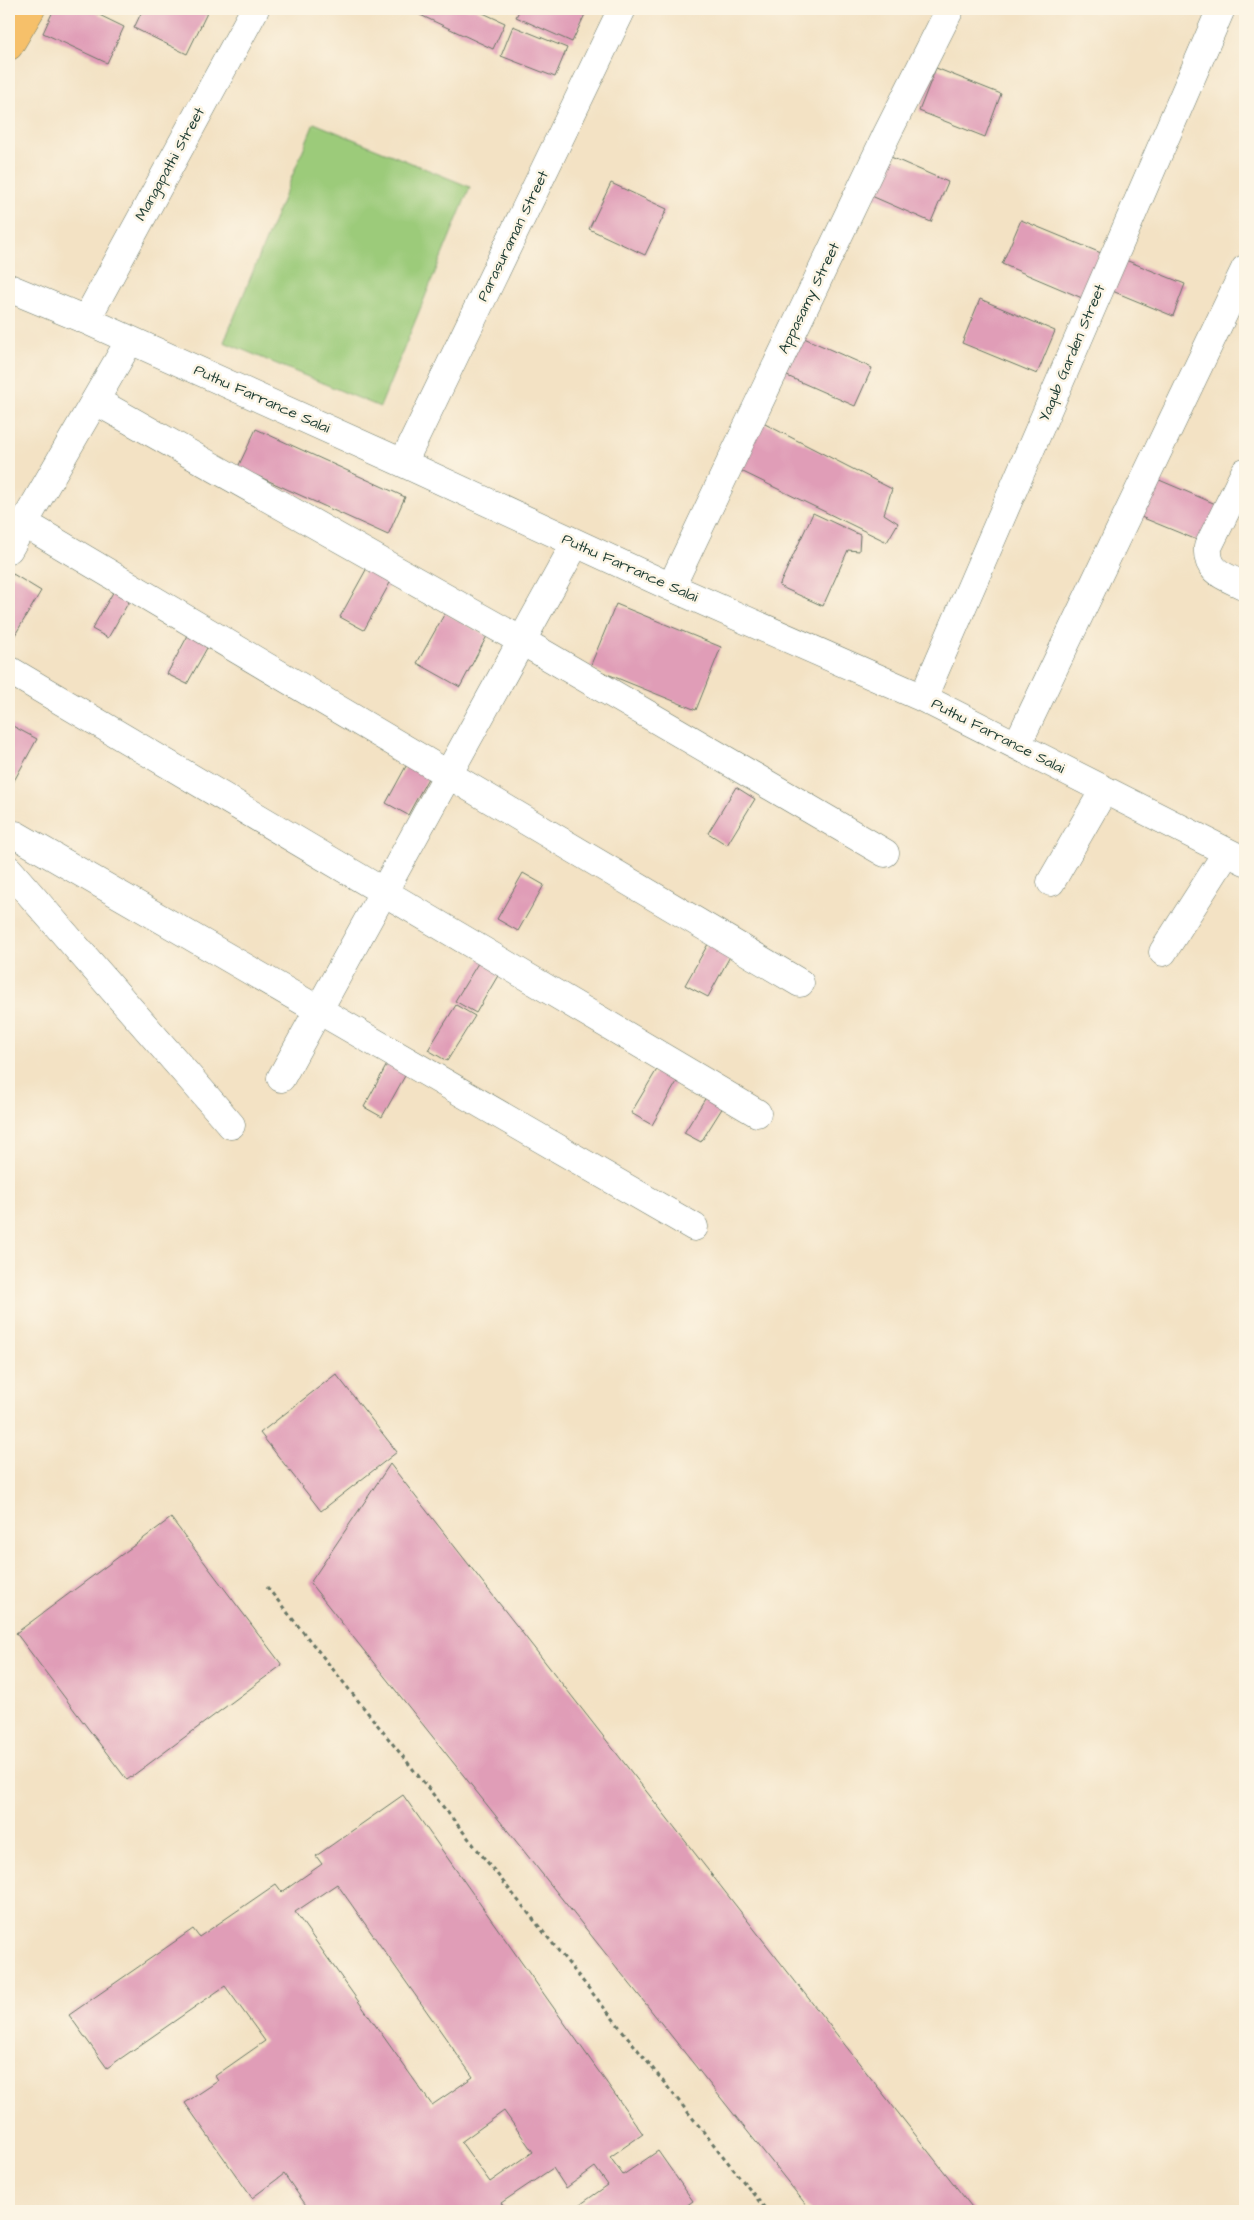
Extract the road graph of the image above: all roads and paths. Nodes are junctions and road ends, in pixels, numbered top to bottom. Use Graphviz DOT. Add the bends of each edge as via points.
graph roads {
  1 [pos="30,9"];
  2 [pos="255,9"];
  3 [pos="622,9"];
  4 [pos="950,9"];
  5 [pos="1221,9"];
  6 [pos="9,46"];
  7 [pos="1245,269"];
  8 [pos="9,288"];
  9 [pos="86,320"];
  10 [pos="130,340"];
  11 [pos="96,401"];
  12 [pos="403,463"];
  13 [pos="1245,472"];
  14 [pos="24,523"];
  15 [pos="575,544"];
  16 [pos="9,549"];
  17 [pos="1245,586"];
  18 [pos="671,588"];
  19 [pos="522,642"];
  20 [pos="9,670"];
  21 [pos="923,698"];
  22 [pos="1016,745"];
  23 [pos="448,774"];
  24 [pos="1104,790"];
  25 [pos="16,835"];
  26 [pos="885,853"];
  27 [pos="1236,856"];
  28 [pos="9,870"];
  29 [pos="1051,882"];
  30 [pos="384,891"];
  31 [pos="1163,952"];
  32 [pos="800,983"];
  33 [pos="319,1011"];
  34 [pos="281,1078"];
  35 [pos="757,1113"];
  36 [pos="231,1125"];
  37 [pos="694,1227"];
  38 [pos="267,1587"];
  39 [pos="768,2211"];
  1 -- 6 [label="main road"];
  2 -- 9 [label="street, Mangapathi Street"];
  3 -- 12 [label="street, Parasuraman Street"];
  4 -- 18 [label="street, Appasamy Street"];
  5 -- 21 [label="street, Yaqub Garden Street"];
  7 -- 22 [label="street"];
  8 -- 9 [label="street, Puthu Farrance Salai"];
  9 -- 10 [label="street, Puthu Farrance Salai"];
  10 -- 11 [label="street"];
  10 -- 12 [label="street, Puthu Farrance Salai"];
  11 -- 14 [label="street"];
  11 -- 19 [label="street"];
  12 -- 15 [label="street, Puthu Farrance Salai"];
  13 -- 17 [label="street" via="1208,546 1207,556 1217,571"];
  14 -- 16 [label="street"];
  14 -- 23 [label="street"];
  15 -- 18 [label="street, Puthu Farrance Salai"];
  15 -- 19 [label="street"];
  18 -- 21 [label="street, Puthu Farrance Salai"];
  19 -- 23 [label="street"];
  19 -- 26 [label="street"];
  20 -- 30 [label="street"];
  21 -- 22 [label="street, Puthu Farrance Salai"];
  22 -- 24 [label="street, Puthu Farrance Salai"];
  23 -- 30 [label="street"];
  23 -- 32 [label="street"];
  24 -- 27 [label="street, Puthu Farrance Salai"];
  24 -- 29 [label="street"];
  25 -- 33 [label="street"];
  27 -- 31 [label="street"];
  28 -- 36 [label="street"];
  30 -- 33 [label="street"];
  30 -- 35 [label="street"];
  33 -- 34 [label="street"];
  33 -- 37 [label="street"];
  38 -- 39 [label="path"];
}
